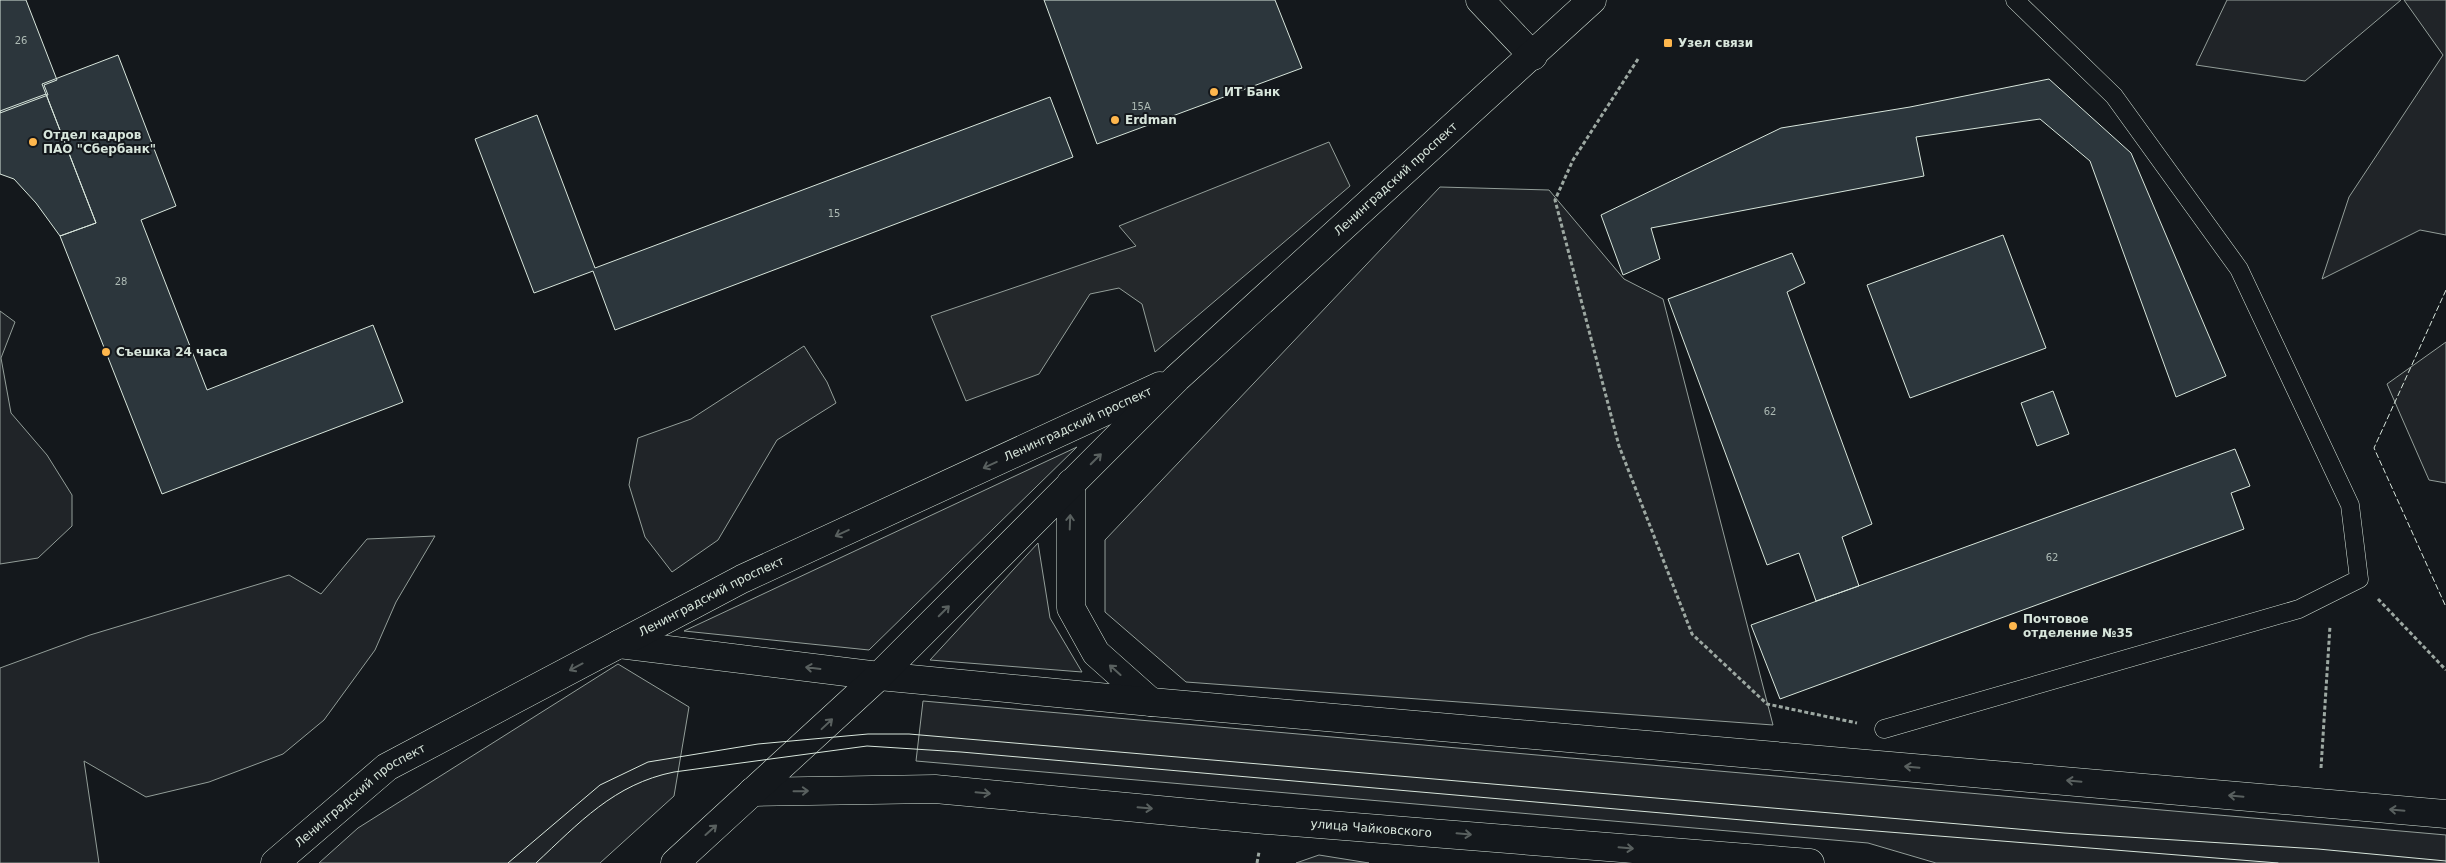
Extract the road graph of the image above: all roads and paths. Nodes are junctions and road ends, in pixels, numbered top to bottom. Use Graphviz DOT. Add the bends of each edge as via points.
graph roads {
  1 [pos="1480,0"];
  2 [pos="1592,0"];
  3 [pos="2015,0"];
  4 [pos="1533,56"];
  5 [pos="1638,59"];
  6 [pos="1177,378"];
  7 [pos="1071,484"];
  8 [pos="2359,579"];
  9 [pos="2331,593"];
  10 [pos="619,644"];
  11 [pos="2446,670"];
  12 [pos="879,676"];
  13 [pos="1151,702"];
  14 [pos="1884,729"];
  15 [pos="2321,768"];
  16 [pos="752,792"];
  17 [pos="2446,814"];
  18 [pos="275,863"];
  19 [pos="675,863"];
  20 [pos="1810,863"];
  1 -- 4 [label="main road"];
  2 -- 4 [label="main road, Ленинградский проспект"];
  3 -- 8 [label="lane" via="2114,96 2239,269 2350,504"];
  4 -- 6 [label="main road, Ленинградский проспект"];
  5 -- 14 [label="path" via="1574,160 1555,200 1619,446 1692,634 1767,704"];
  7 -- 6 [label="main road, Ленинградский проспект, one-way"];
  6 -- 10 [label="main road, Ленинградский проспект, one-way" via="742,579"];
  12 -- 7 [label="main road, Ленинградский проспект, one-way"];
  13 -- 7 [label="main road, one-way" via="1096,653 1071,608"];
  8 -- 9 [label="lane"];
  8 -- 11 [label="path"];
  9 -- 14 [label="lane" via="2299,609"];
  9 -- 15 [label="path"];
  12 -- 10 [label="main road, one-way"];
  10 -- 18 [label="main road, Ленинградский проспект, one-way" via="387,767"];
  12 -- 13 [label="main road"];
  16 -- 12 [label="main road, Ленинградский проспект, one-way"];
  17 -- 13 [label="main road, one-way"];
  19 -- 16 [label="main road, Ленинградский проспект, one-way"];
  16 -- 20 [label="main road, улица Чайковского, one-way" via="935,789 1266,820"];
}
